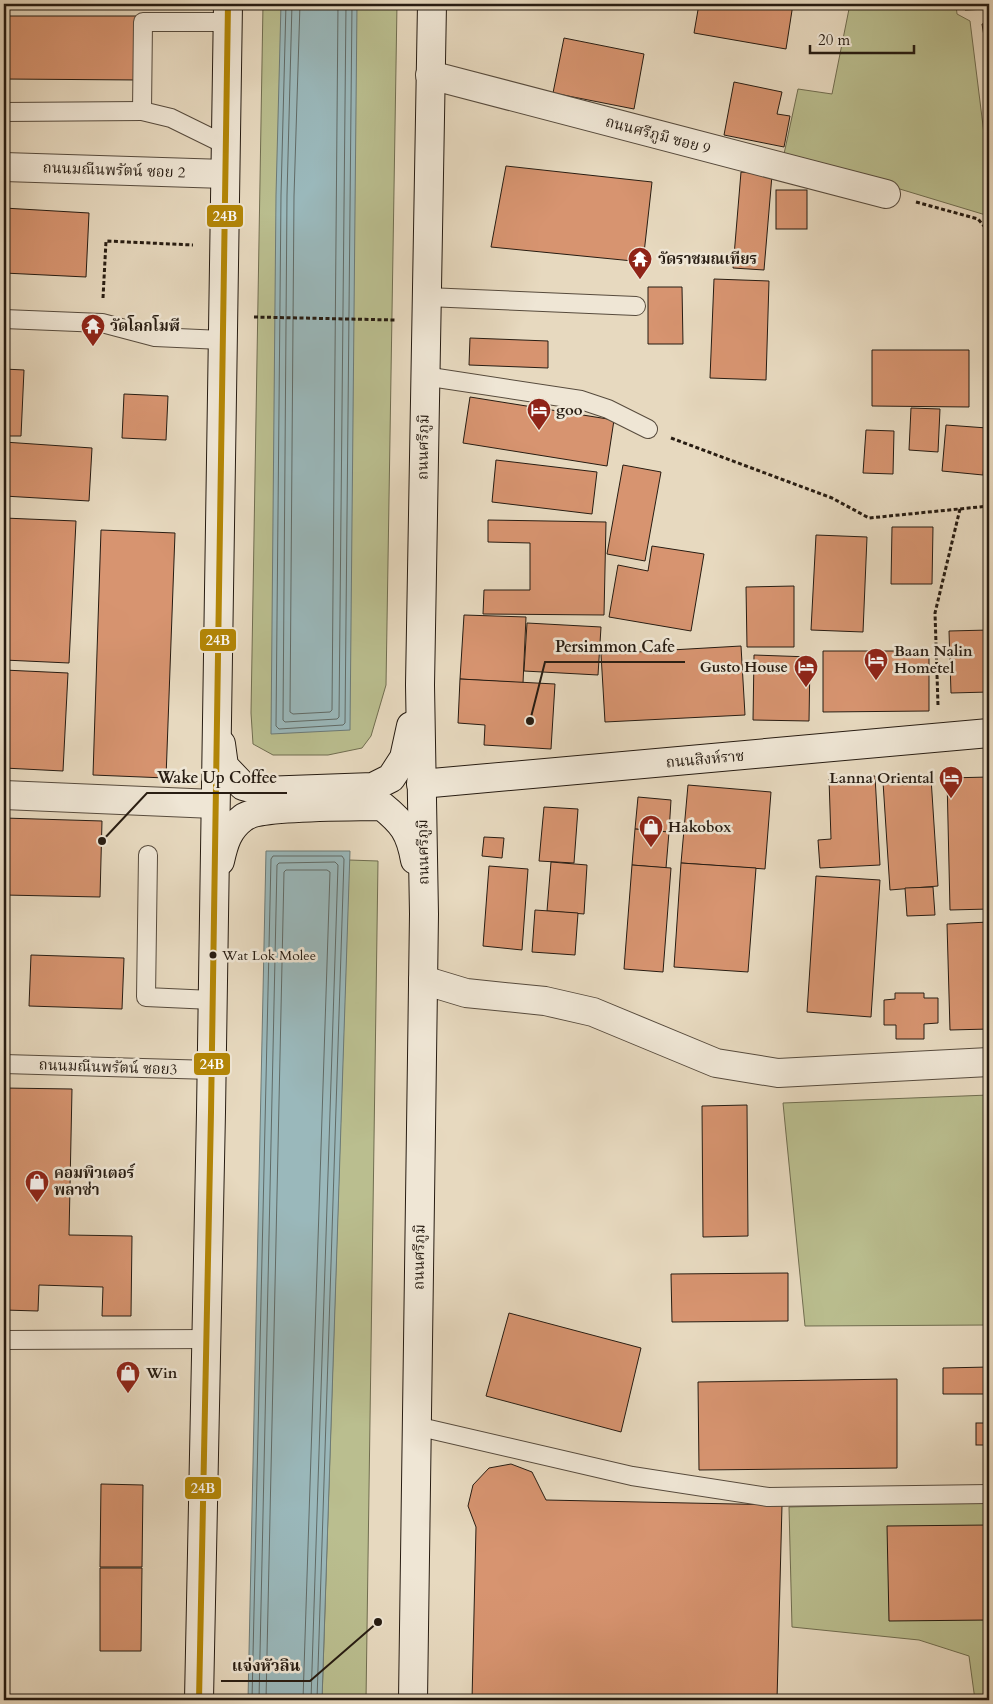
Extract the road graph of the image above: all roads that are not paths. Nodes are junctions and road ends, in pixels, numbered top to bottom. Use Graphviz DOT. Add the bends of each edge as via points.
graph roads {
  1 [pos="432,4"];
  2 [pos="228,13"];
  3 [pos="430,75"];
  4 [pos="142,111"];
  5 [pos="4,112"];
  6 [pos="226,145"];
  7 [pos="4,166"];
  8 [pos="225,174"];
  9 [pos="886,194"];
  10 [pos="426,297"];
  11 [pos="636,306"];
  12 [pos="4,319"];
  13 [pos="222,340"];
  14 [pos="424,376"];
  15 [pos="648,429"];
  16 [pos="420,685"];
  17 [pos="216,712"];
  18 [pos="989,733"];
  19 [pos="421,784"];
  20 [pos="4,795"];
  21 [pos="377,796"];
  22 [pos="266,801"];
  23 [pos="214,804"];
  24 [pos="148,855"];
  25 [pos="214,884"];
  26 [pos="424,914"];
  27 [pos="423,980"];
  28 [pos="212,1000"];
  29 [pos="989,1062"];
  30 [pos="4,1064"];
  31 [pos="212,1070"];
  32 [pos="206,1339"];
  33 [pos="4,1340"];
  34 [pos="416,1426"];
  35 [pos="989,1494"];
  36 [pos="199,1700"];
  37 [pos="413,1700"];
  1 -- 3 [label="main road, ถนนศรีภูมิ"];
  2 -- 4 [label="lane" via="143,22"];
  2 -- 6 [label="main road"];
  3 -- 9 [label="main road, ถนนศรีภูมิ ซอย 9"];
  3 -- 10 [label="main road, ถนนศรีภูมิ"];
  4 -- 5 [label="lane"];
  4 -- 6 [label="lane" via="172,118"];
  6 -- 8 [label="main road"];
  7 -- 8 [label="main road, ถนนมณีนพรัตน์ ซอย 2"];
  8 -- 13 [label="main road"];
  10 -- 11 [label="lane"];
  10 -- 14 [label="main road, ถนนศรีภูมิ"];
  12 -- 13 [label="lane" via="102,324 155,337"];
  13 -- 17 [label="main road"];
  14 -- 15 [label="lane" via="581,400"];
  14 -- 16 [label="main road, ถนนศรีภูมิ"];
  16 -- 19 [label="main road, ถนนศรีภูมิ"];
  16 -- 21 [label="main road" via="404,758"];
  17 -- 22 [label="main road" via="224,766 243,786"];
  17 -- 23 [label="main road"];
  18 -- 19 [label="main road, ถนนสิงห์ราช"];
  19 -- 26 [label="main road, ถนนศรีภูมิ"];
  20 -- 23 [label="main road"];
  21 -- 22 [label="main road"];
  21 -- 26 [label="main road" via="402,823 411,842"];
  22 -- 25 [label="main road" via="244,816 226,836"];
  23 -- 25 [label="main road"];
  24 -- 28 [label="lane" via="146,997"];
  25 -- 28 [label="main road"];
  26 -- 27 [label="main road, ถนนศรีภูมิ"];
  27 -- 29 [label="main road" via="466,993 545,1001 593,1012 716,1063 778,1073"];
  27 -- 34 [label="main road, ถนนศรีภูมิ"];
  28 -- 31 [label="main road"];
  30 -- 31 [label="lane, ถนนมณีนพรัตน์ ซอย3"];
  31 -- 32 [label="main road"];
  32 -- 33 [label="lane"];
  32 -- 36 [label="main road"];
  34 -- 35 [label="lane" via="632,1476 768,1497"];
  34 -- 37 [label="main road, ถนนศรีภูมิ"];
}
